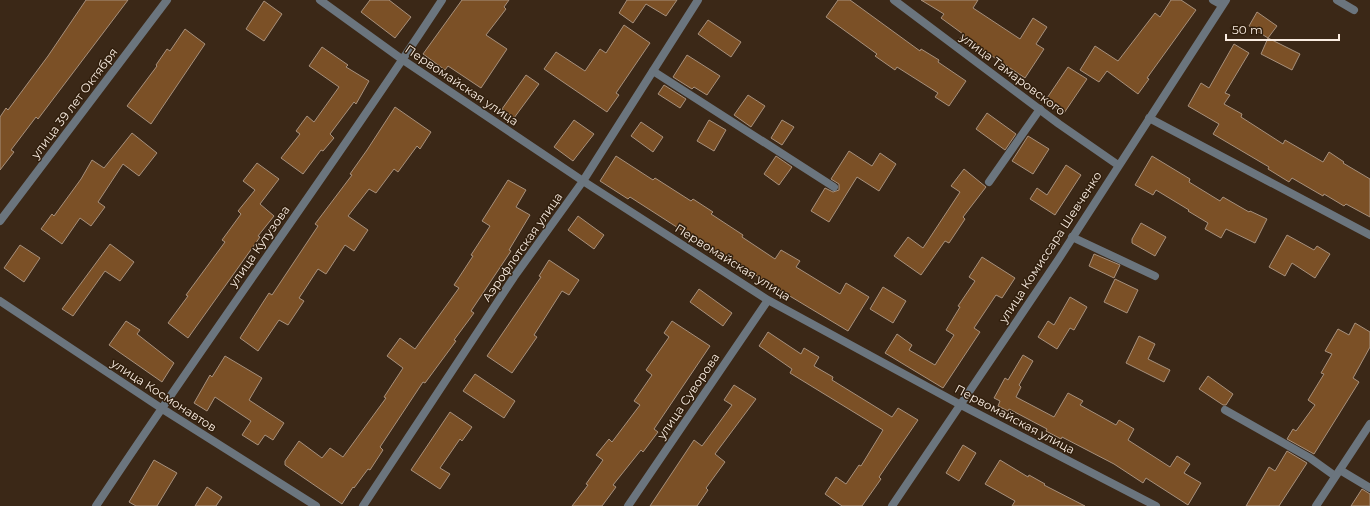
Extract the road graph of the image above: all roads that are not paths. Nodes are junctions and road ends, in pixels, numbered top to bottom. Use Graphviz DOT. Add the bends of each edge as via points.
graph roads {
  1 [pos="167,0"];
  2 [pos="320,0"];
  3 [pos="442,0"];
  4 [pos="698,0"];
  5 [pos="894,0"];
  6 [pos="1213,0"];
  7 [pos="1337,0"];
  8 [pos="1224,3"];
  9 [pos="1354,10"];
  10 [pos="403,60"];
  11 [pos="653,72"];
  12 [pos="1040,109"];
  13 [pos="1149,118"];
  14 [pos="1118,165"];
  15 [pos="583,181"];
  16 [pos="989,182"];
  17 [pos="834,187"];
  18 [pos="0,221"];
  19 [pos="1370,235"];
  20 [pos="1072,237"];
  21 [pos="1155,276"];
  22 [pos="768,300"];
  23 [pos="0,301"];
  24 [pos="959,404"];
  25 [pos="161,408"];
  26 [pos="1225,410"];
  27 [pos="1370,424"];
  28 [pos="1338,473"];
  29 [pos="1370,488"];
  30 [pos="96,506"];
  31 [pos="316,506"];
  32 [pos="363,506"];
  33 [pos="628,506"];
  34 [pos="892,506"];
  35 [pos="1156,506"];
  36 [pos="1316,506"];
  1 -- 18 [label="street, улица 39 лет Октября"];
  2 -- 10 [label="street, Первомайская улица"];
  3 -- 10 [label="street, улица Кутузова"];
  4 -- 11 [label="street, Аэрофлотская улица"];
  5 -- 12 [label="street, улица Тамаровского"];
  6 -- 8 [label="street"];
  7 -- 9 [label="street"];
  8 -- 13 [label="street, улица Комиссара Шевченко"];
  10 -- 15 [label="street, Первомайская улица"];
  10 -- 25 [label="street, улица Кутузова"];
  11 -- 15 [label="street, Аэрофлотская улица"];
  11 -- 17 [label="street"];
  12 -- 14 [label="street, улица Тамаровского"];
  12 -- 16 [label="street"];
  13 -- 14 [label="street, улица Комиссара Шевченко"];
  13 -- 19 [label="street"];
  14 -- 20 [label="street, улица Комиссара Шевченко"];
  15 -- 22 [label="street, Первомайская улица"];
  15 -- 32 [label="street, Аэрофлотская улица" via="514,277"];
  20 -- 21 [label="street"];
  20 -- 24 [label="street, улица Комиссара Шевченко"];
  22 -- 24 [label="street, Первомайская улица"];
  22 -- 33 [label="street, улица Суворова"];
  23 -- 25 [label="street, улица Космонавтов"];
  24 -- 34 [label="street, улица Комиссара Шевченко"];
  24 -- 35 [label="street, Первомайская улица"];
  25 -- 30 [label="street, улица Кутузова"];
  25 -- 31 [label="street, улица Космонавтов"];
  26 -- 28 [label="street"];
  27 -- 28 [label="street"];
  28 -- 29 [label="street"];
  28 -- 36 [label="street"];
}
